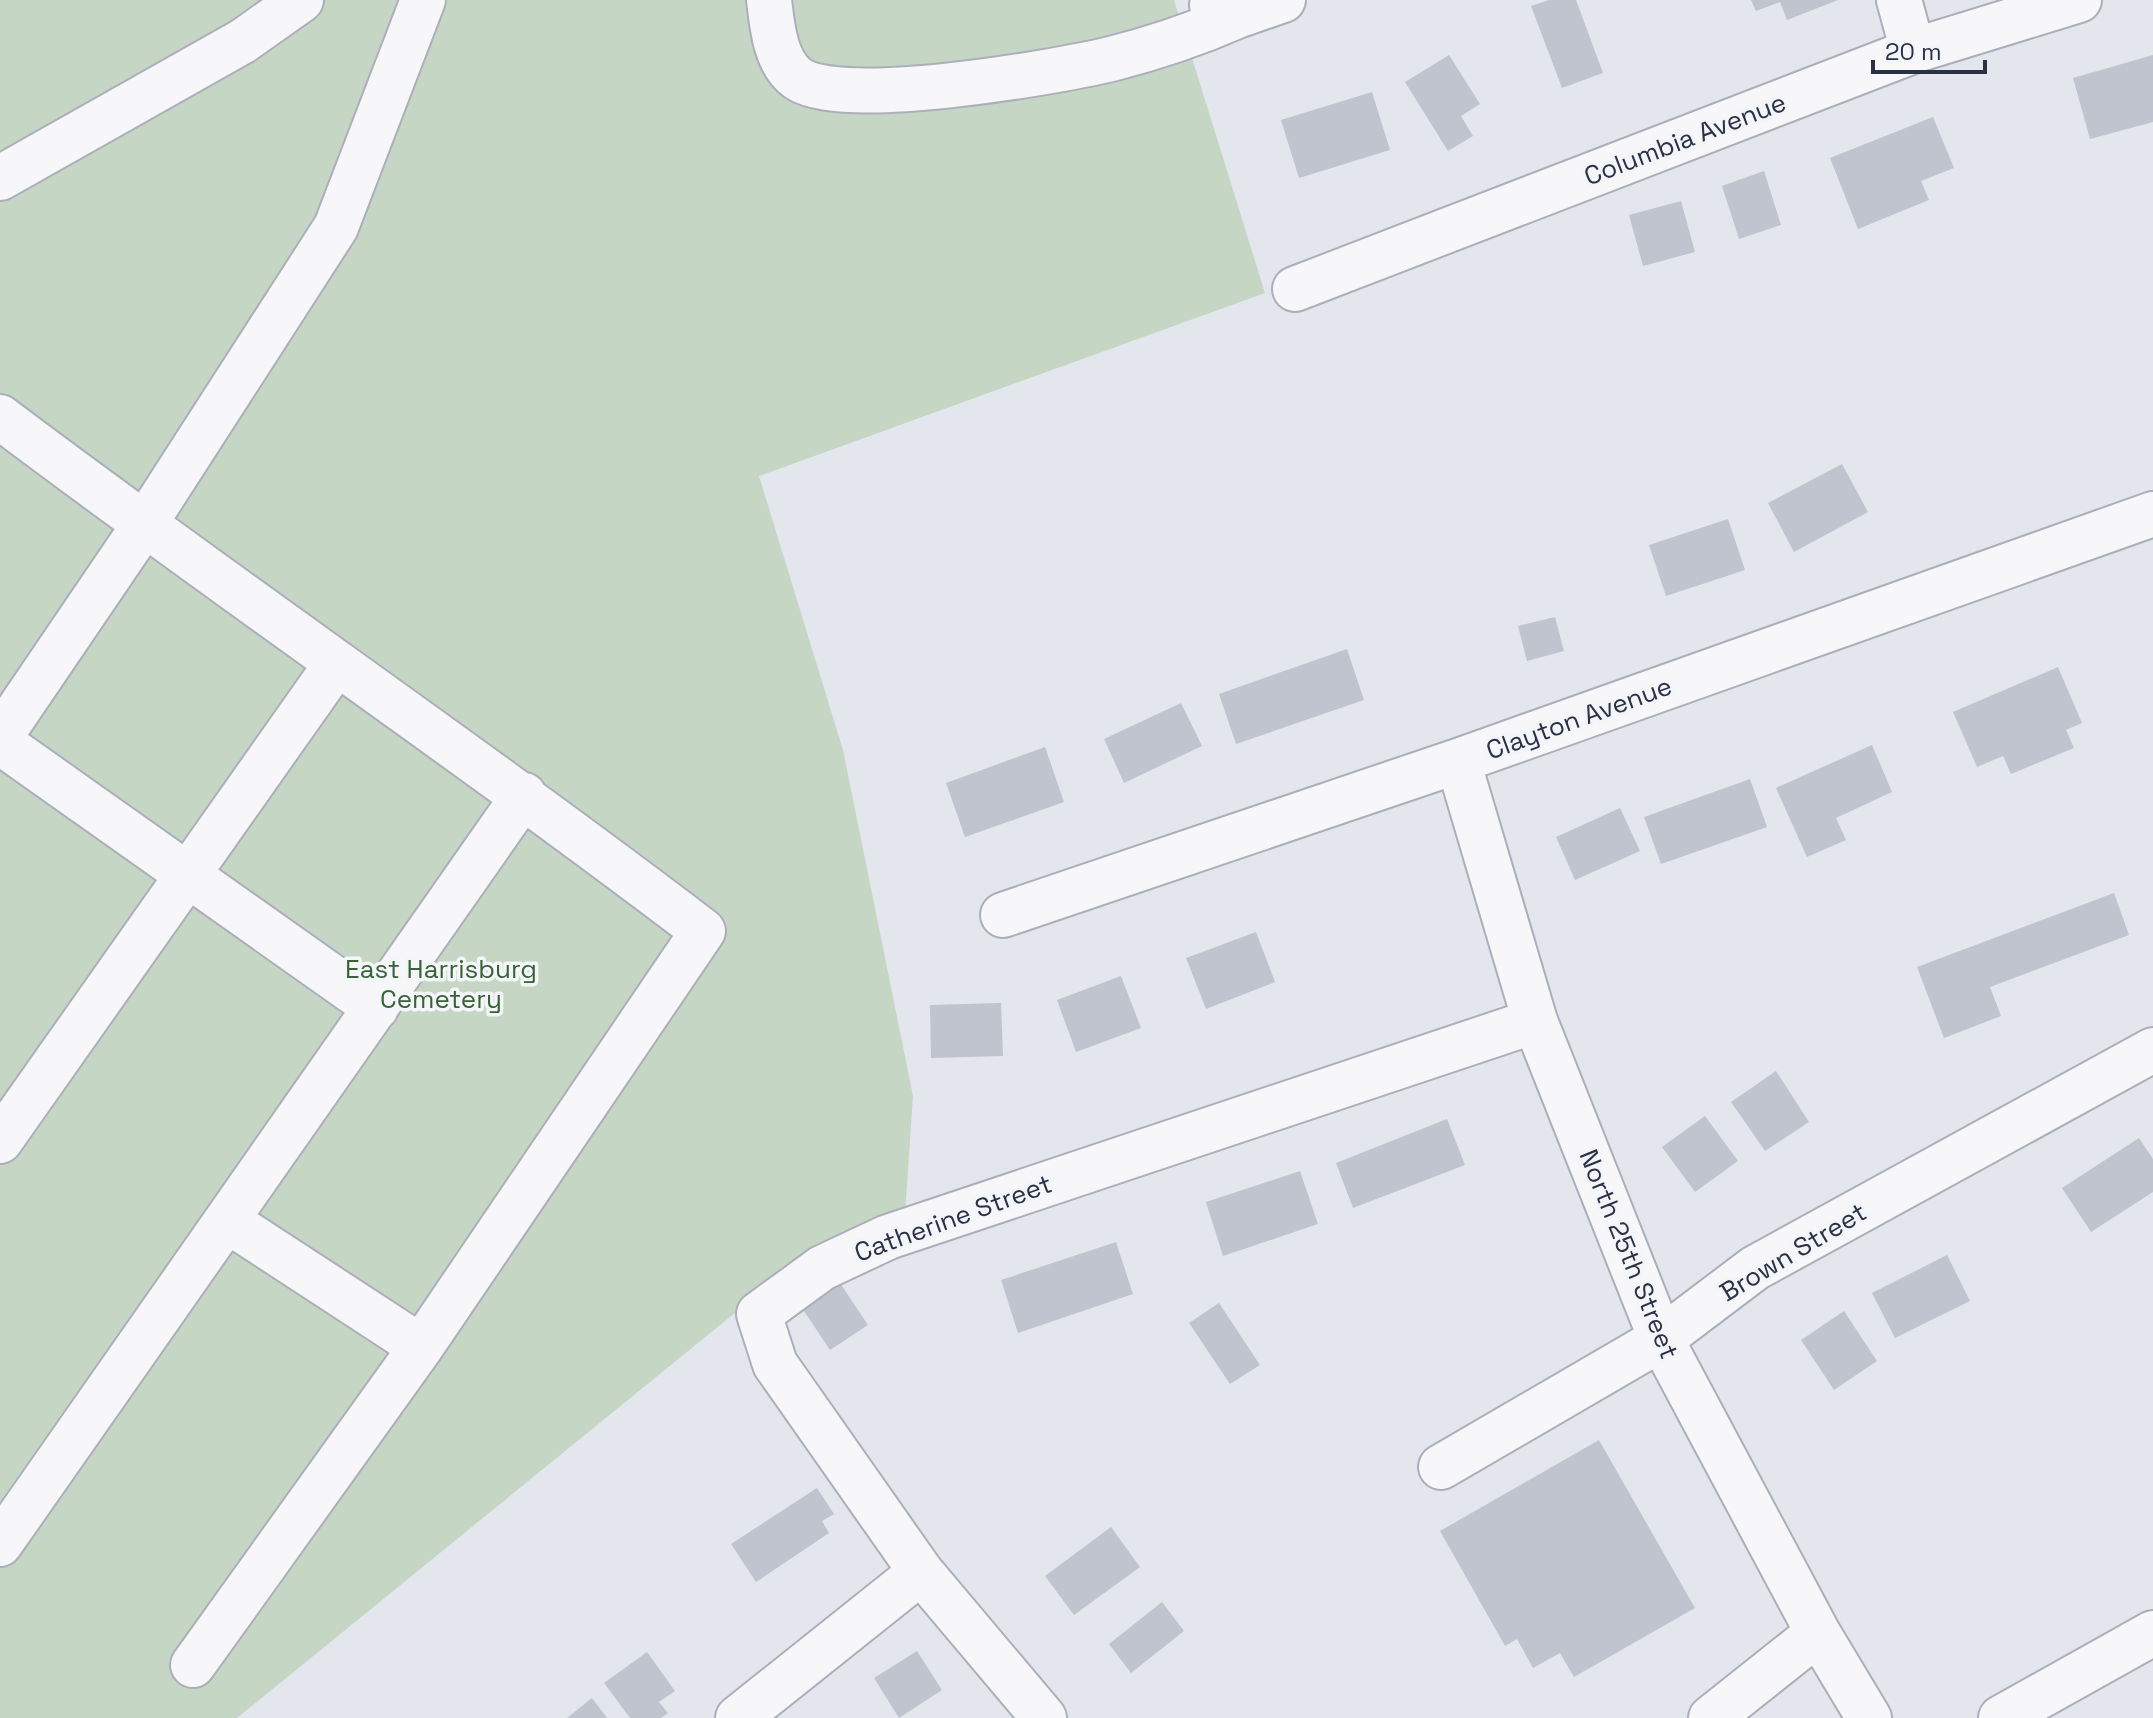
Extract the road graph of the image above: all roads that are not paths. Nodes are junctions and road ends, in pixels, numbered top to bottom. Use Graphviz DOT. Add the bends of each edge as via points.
graph roads {
  1 [pos="301,0"];
  2 [pos="423,0"];
  3 [pos="769,0"];
  4 [pos="1283,0"];
  5 [pos="1899,0"];
  6 [pos="2079,0"];
  7 [pos="1221,8"];
  8 [pos="1913,51"];
  9 [pos="0,178"];
  10 [pos="1295,289"];
  11 [pos="0,417"];
  12 [pos="2153,514"];
  13 [pos="144,525"];
  14 [pos="337,663"];
  15 [pos="0,740"];
  16 [pos="1458,761"];
  17 [pos="524,795"];
  18 [pos="190,877"];
  19 [pos="1003,915"];
  20 [pos="376,1008"];
  21 [pos="1535,1021"];
  22 [pos="2153,1050"];
  23 [pos="0,1141"];
  24 [pos="228,1221"];
  25 [pos="1661,1339"];
  26 [pos="421,1347"];
  27 [pos="1441,1467"];
  28 [pos="0,1544"];
  29 [pos="921,1572"];
  30 [pos="1818,1633"];
  31 [pos="2153,1633"];
  32 [pos="193,1665"];
  33 [pos="738,1718"];
  34 [pos="1044,1718"];
  35 [pos="1711,1718"];
  36 [pos="1869,1718"];
  37 [pos="2001,1718"];
  1 -- 9 [label="street" via="243,41"];
  2 -- 13 [label="street" via="336,227"];
  3 -- 7 [label="street" via="772,33 785,62 798,79 833,90 996,80 1081,64 1193,35"];
  4 -- 7 [label="street"];
  5 -- 8 [label="street"];
  6 -- 8 [label="street, Columbia Avenue"];
  8 -- 10 [label="street, Columbia Avenue"];
  11 -- 13 [label="street"];
  12 -- 16 [label="street, Clayton Avenue"];
  13 -- 14 [label="street"];
  13 -- 15 [label="street"];
  14 -- 17 [label="street"];
  14 -- 18 [label="street"];
  15 -- 18 [label="street"];
  16 -- 19 [label="street, Clayton Avenue"];
  16 -- 21 [label="street, North 25th Street"];
  17 -- 20 [label="street"];
  17 -- 26 [label="street" via="703,931"];
  18 -- 20 [label="street"];
  18 -- 23 [label="street"];
  20 -- 24 [label="street"];
  21 -- 25 [label="street, North 25th Street"];
  21 -- 29 [label="street, Catherine Street" via="888,1237 822,1268 759,1314 775,1364"];
  22 -- 25 [label="street, Brown Street" via="1755,1268"];
  24 -- 26 [label="street"];
  24 -- 28 [label="street"];
  25 -- 27 [label="street, Brown Street"];
  25 -- 30 [label="street, North 25th Street"];
  26 -- 32 [label="street"];
  29 -- 33 [label="street"];
  29 -- 34 [label="street"];
  30 -- 35 [label="street"];
  30 -- 36 [label="street, North 25th Street"];
  31 -- 37 [label="street"];
}
